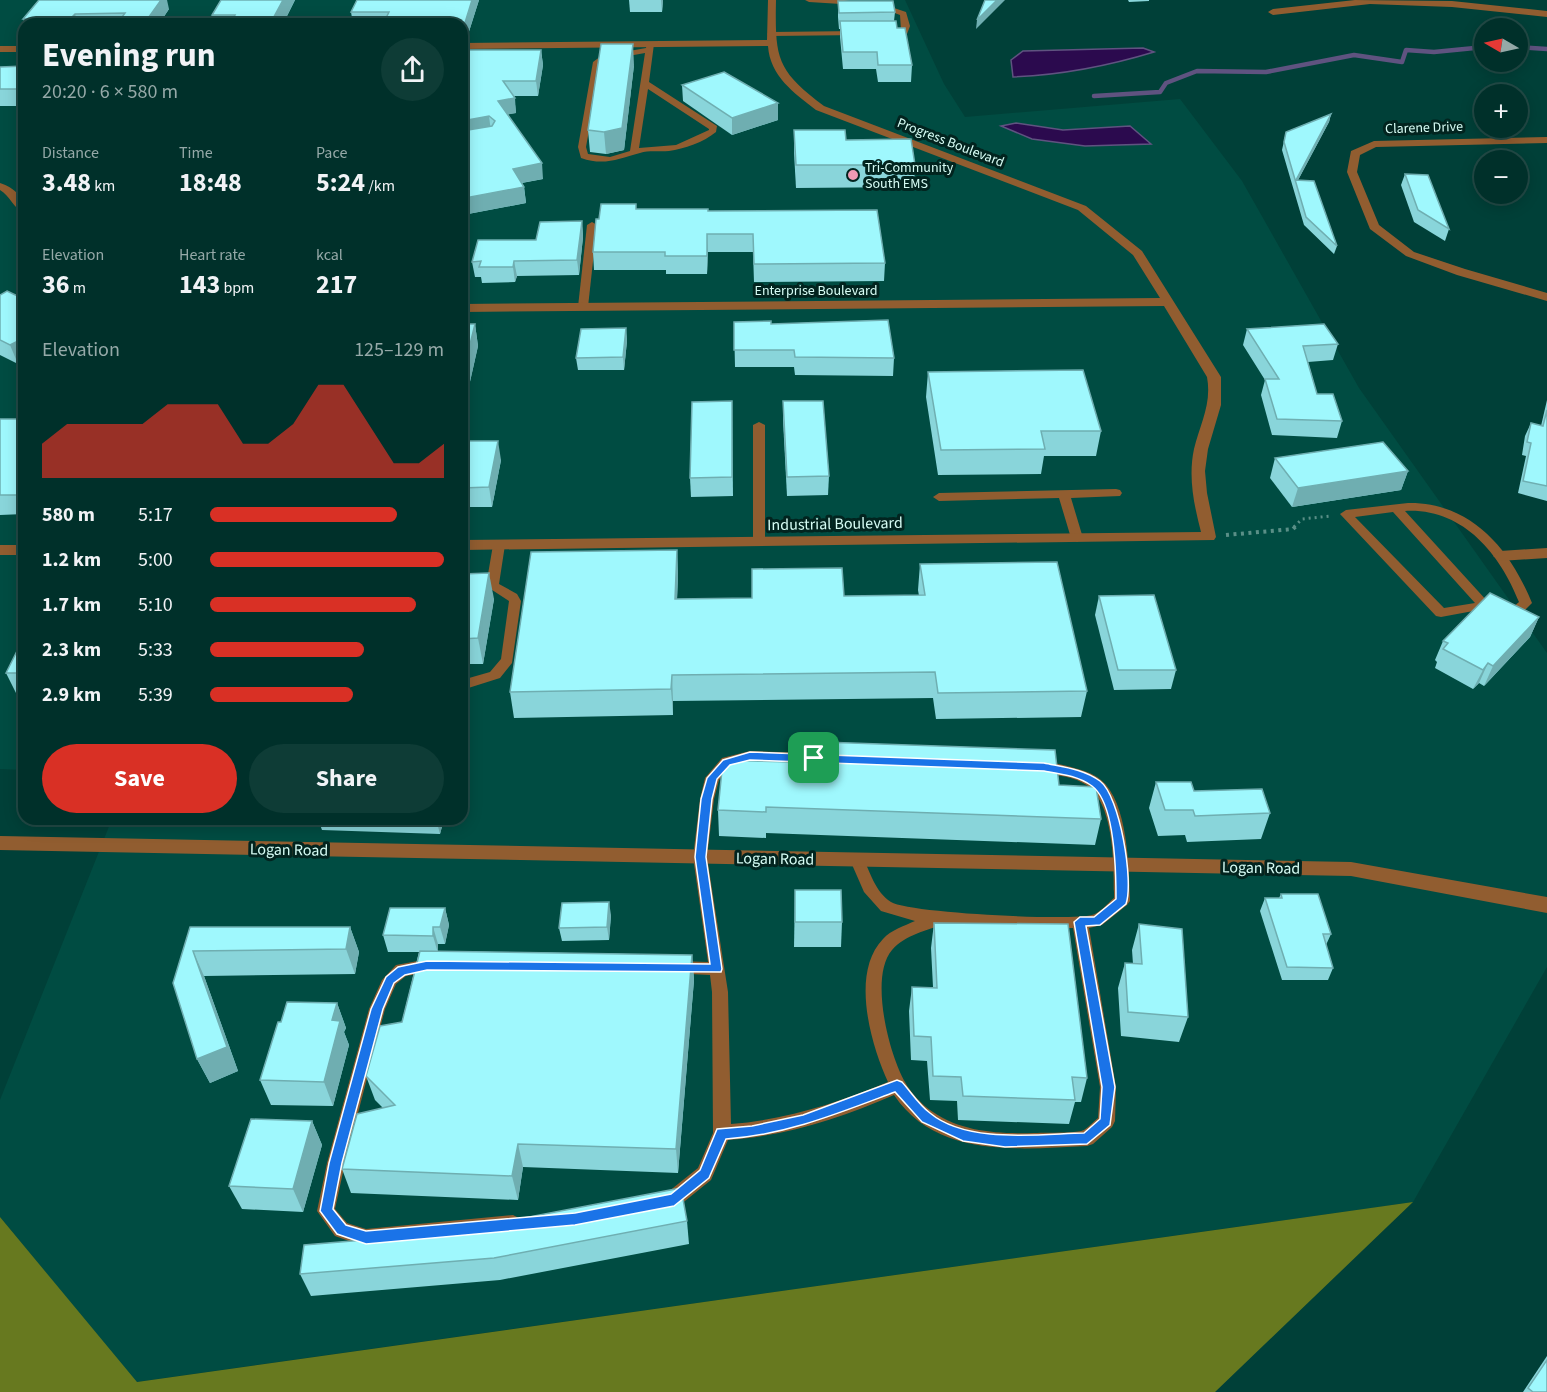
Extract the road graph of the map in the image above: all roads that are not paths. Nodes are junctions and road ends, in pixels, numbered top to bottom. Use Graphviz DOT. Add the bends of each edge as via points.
graph roads {
  1 [pos="772,0"];
  2 [pos="809,0"];
  3 [pos="1370,0"];
  4 [pos="1274,12"];
  5 [pos="1547,14"];
  6 [pos="880,32"];
  7 [pos="868,33"];
  8 [pos="770,39"];
  9 [pos="468,46"];
  10 [pos="650,47"];
  11 [pos="0,49"];
  12 [pos="18,49"];
  13 [pos="645,82"];
  14 [pos="1547,140"];
  15 [pos="634,151"];
  16 [pos="0,186"];
  17 [pos="18,202"];
  18 [pos="592,225"];
  19 [pos="1547,297"];
  20 [pos="1170,302"];
  21 [pos="583,307"];
  22 [pos="468,308"];
  23 [pos="759,425"];
  24 [pos="1116,493"];
  25 [pos="1064,495"];
  26 [pos="939,497"];
  27 [pos="1396,508"];
  28 [pos="1209,537"];
  29 [pos="1077,538"];
  30 [pos="759,542"];
  31 [pos="468,545"];
  32 [pos="499,545"];
  33 [pos="0,550"];
  34 [pos="18,550"];
  35 [pos="1547,553"];
  36 [pos="1500,556"];
  37 [pos="1484,604"];
  38 [pos="468,683"];
  39 [pos="829,759"];
  40 [pos="1025,766"];
  41 [pos="0,843"];
  42 [pos="700,857"];
  43 [pos="857,860"];
  44 [pos="1121,864"];
  45 [pos="1547,905"];
  46 [pos="944,917"];
  47 [pos="1080,922"];
  48 [pos="448,966"];
  49 [pos="657,968"];
  50 [pos="717,969"];
  51 [pos="897,1086"];
  52 [pos="722,1133"];
  53 [pos="652,1204"];
  54 [pos="528,1223"];
  1 -- 8 [label="street"];
  2 -- 6 [label="lane" via="878,4 903,14 904,32"];
  3 -- 4 [label="street"];
  3 -- 5 [label="street"];
  7 -- 8 [label="lane"];
  8 -- 10 [label="street"];
  8 -- 20 [label="street, Progress Boulevard" via="784,80 820,108 1083,208 1138,253"];
  9 -- 10 [label="street"];
  10 -- 13 [label="lane"];
  10 -- 15 [label="lane" via="597,62 582,147 584,156 594,160 612,160"];
  11 -- 12 [label="street"];
  13 -- 15 [label="lane"];
  13 -- 15 [label="lane" via="714,128 675,148"];
  14 -- 19 [label="street, Clarene Drive" via="1374,144 1355,153 1352,172 1374,227 1410,254"];
  16 -- 17 [label="street"];
  18 -- 21 [label="lane"];
  20 -- 21 [label="street, Enterprise Boulevard"];
  20 -- 28 [label="street, Progress Boulevard" via="1214,376 1218,392 1201,449 1197,484"];
  21 -- 22 [label="street, Enterprise Boulevard"];
  23 -- 30 [label="lane"];
  24 -- 25 [label="lane"];
  25 -- 26 [label="lane"];
  25 -- 29 [label="lane"];
  27 -- 36 [label="lane" via="1431,507 1455,516 1475,529"];
  27 -- 37 [label="lane"];
  27 -- 37 [label="lane" via="1346,514 1441,613"];
  28 -- 29 [label="street, Industrial Boulevard"];
  29 -- 30 [label="street, Industrial Boulevard"];
  30 -- 32 [label="street, Industrial Boulevard"];
  31 -- 32 [label="street, Industrial Boulevard"];
  32 -- 38 [label="lane" via="492,586 515,601 507,660 495,675"];
  33 -- 34 [label="street"];
  35 -- 36 [label="street"];
  36 -- 37 [label="lane" via="1519,583 1526,603 1514,613"];
  39 -- 42 [label="lane" via="750,756 727,762 712,778 706,799"];
  40 -- 44 [label="lane" via="1081,775 1099,785 1111,808"];
  41 -- 42 [label="street, Logan Road"];
  42 -- 43 [label="street, Logan Road"];
  42 -- 50 [label="lane"];
  43 -- 44 [label="street, Logan Road"];
  43 -- 46 [label="lane" via="869,888 886,907 918,916"];
  44 -- 45 [label="street, Logan Road" via="1351,869"];
  44 -- 47 [label="lane" via="1122,901 1096,921"];
  46 -- 47 [label="lane"];
  46 -- 51 [label="lane" via="893,938 881,952 875,969 876,1012"];
  47 -- 51 [label="lane" via="1108,1087 1106,1121 1087,1138 1005,1141 963,1135 926,1118"];
  48 -- 54 [label="lane" via="402,970 390,980 377,1009 326,1211 341,1230 366,1238"];
  49 -- 50 [label="lane"];
  50 -- 52 [label="lane"];
  51 -- 52 [label="lane" via="803,1121 752,1132"];
  52 -- 53 [label="lane" via="705,1174 674,1199"];
}
